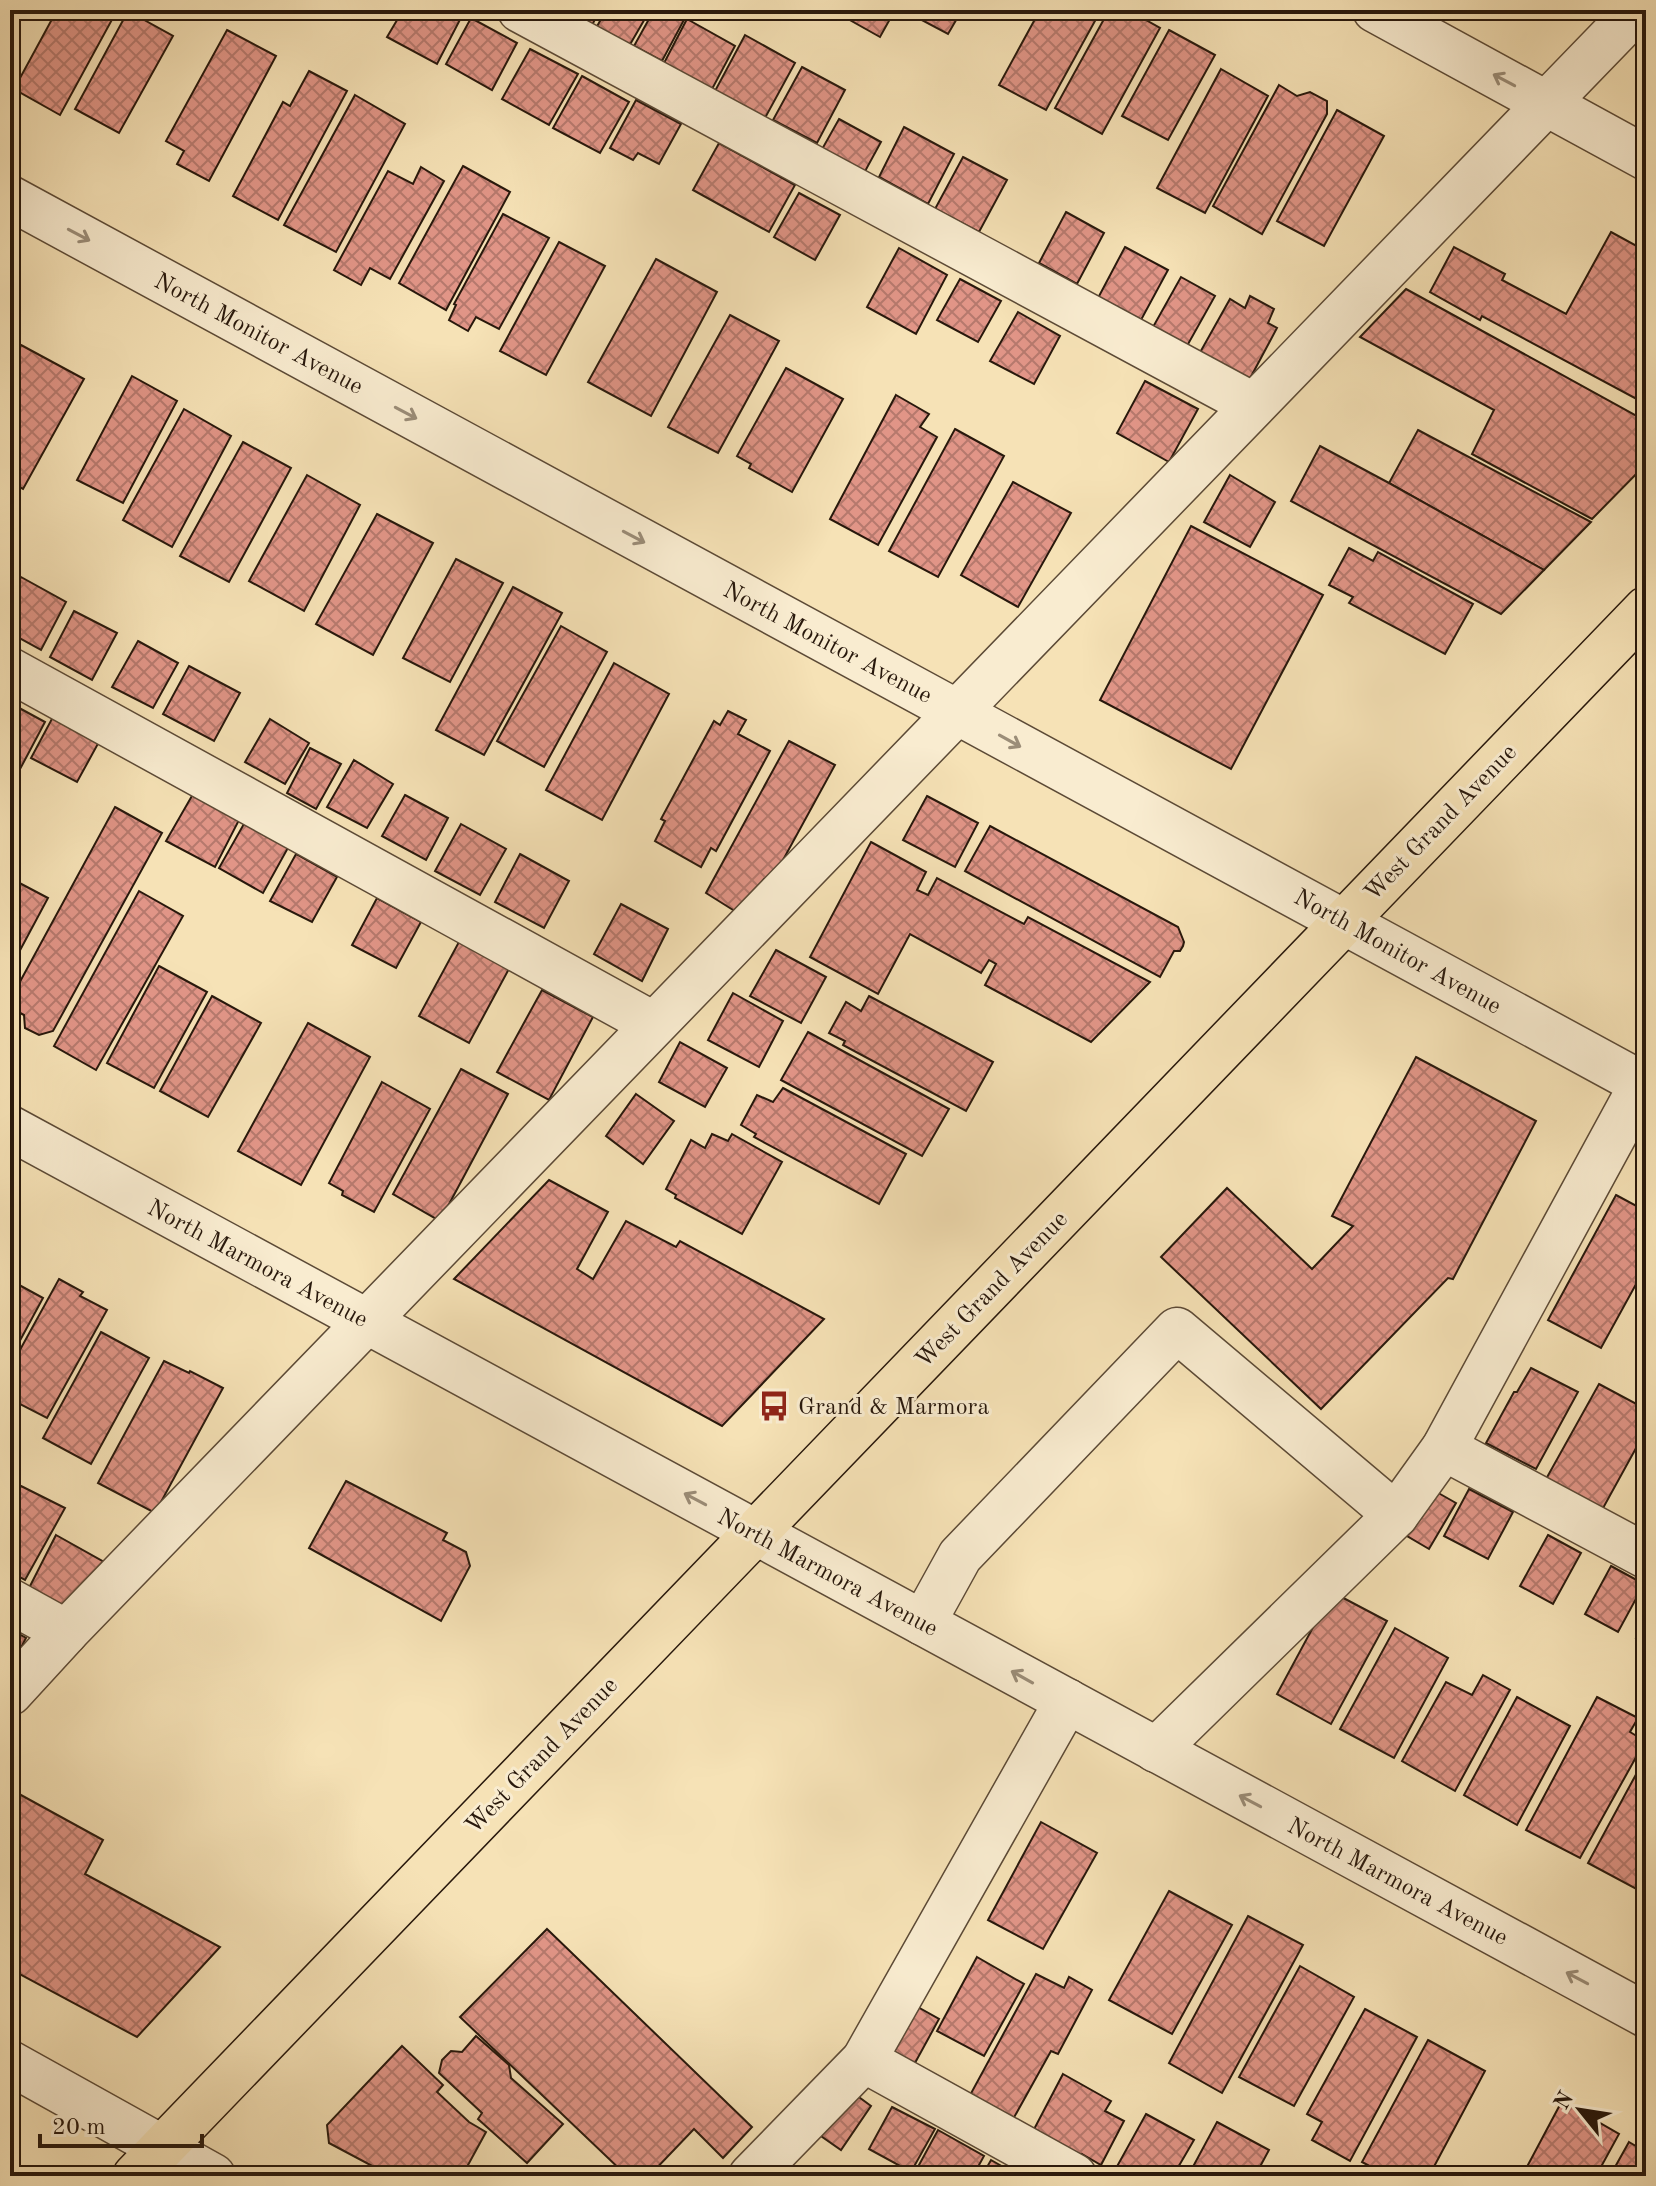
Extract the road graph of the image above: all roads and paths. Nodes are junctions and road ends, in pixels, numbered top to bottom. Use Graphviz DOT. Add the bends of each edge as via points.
graph roads {
  1 [pos="520,10"];
  2 [pos="1375,10"];
  3 [pos="1637,10"];
  4 [pos="1546,102"];
  5 [pos="1646,158"];
  6 [pos="10,198"];
  7 [pos="1253,405"];
  8 [pos="1646,609"];
  9 [pos="10,670"];
  10 [pos="958,712"];
  11 [pos="1344,922"];
  12 [pos="653,1024"];
  13 [pos="1644,1085"];
  14 [pos="10,1128"];
  15 [pos="367,1322"];
  16 [pos="1444,1448"];
  17 [pos="1396,1515"];
  18 [pos="756,1532"];
  19 [pos="1646,1556"];
  20 [pos="10,1601"];
  21 [pos="923,1623"];
  22 [pos="66,1632"];
  23 [pos="10,1693"];
  24 [pos="1067,1701"];
  25 [pos="1156,1750"];
  26 [pos="1646,2015"];
  27 [pos="864,2060"];
  28 [pos="10,2063"];
  29 [pos="149,2162"];
  30 [pos="213,2176"];
  31 [pos="751,2176"];
  32 [pos="1074,2176"];
  1 -- 7 [label="street"];
  4 -- 2 [label="street, one-way"];
  3 -- 4 [label="street"];
  4 -- 5 [label="street"];
  4 -- 7 [label="street"];
  6 -- 10 [label="street, North Monitor Avenue, one-way"];
  7 -- 10 [label="street"];
  8 -- 11 [label="main road, West Grand Avenue"];
  9 -- 12 [label="street"];
  10 -- 11 [label="street, North Monitor Avenue, one-way"];
  10 -- 12 [label="street"];
  11 -- 13 [label="street, North Monitor Avenue"];
  11 -- 18 [label="main road, West Grand Avenue"];
  12 -- 15 [label="street"];
  13 -- 16 [label="street"];
  14 -- 15 [label="street, North Marmora Avenue"];
  18 -- 15 [label="street, North Marmora Avenue, one-way"];
  15 -- 22 [label="street"];
  16 -- 17 [label="street"];
  16 -- 19 [label="street"];
  17 -- 21 [label="street" via="1177,1330 960,1556"];
  17 -- 25 [label="street"];
  18 -- 21 [label="street, North Marmora Avenue"];
  18 -- 29 [label="main road, West Grand Avenue"];
  20 -- 22 [label="street"];
  24 -- 21 [label="street, North Marmora Avenue, one-way"];
  22 -- 23 [label="street"];
  24 -- 25 [label="street, North Marmora Avenue"];
  24 -- 27 [label="street"];
  26 -- 25 [label="street, North Marmora Avenue, one-way"];
  27 -- 31 [label="street"];
  27 -- 32 [label="street"];
  28 -- 29 [label="street"];
  29 -- 30 [label="street"];
}
